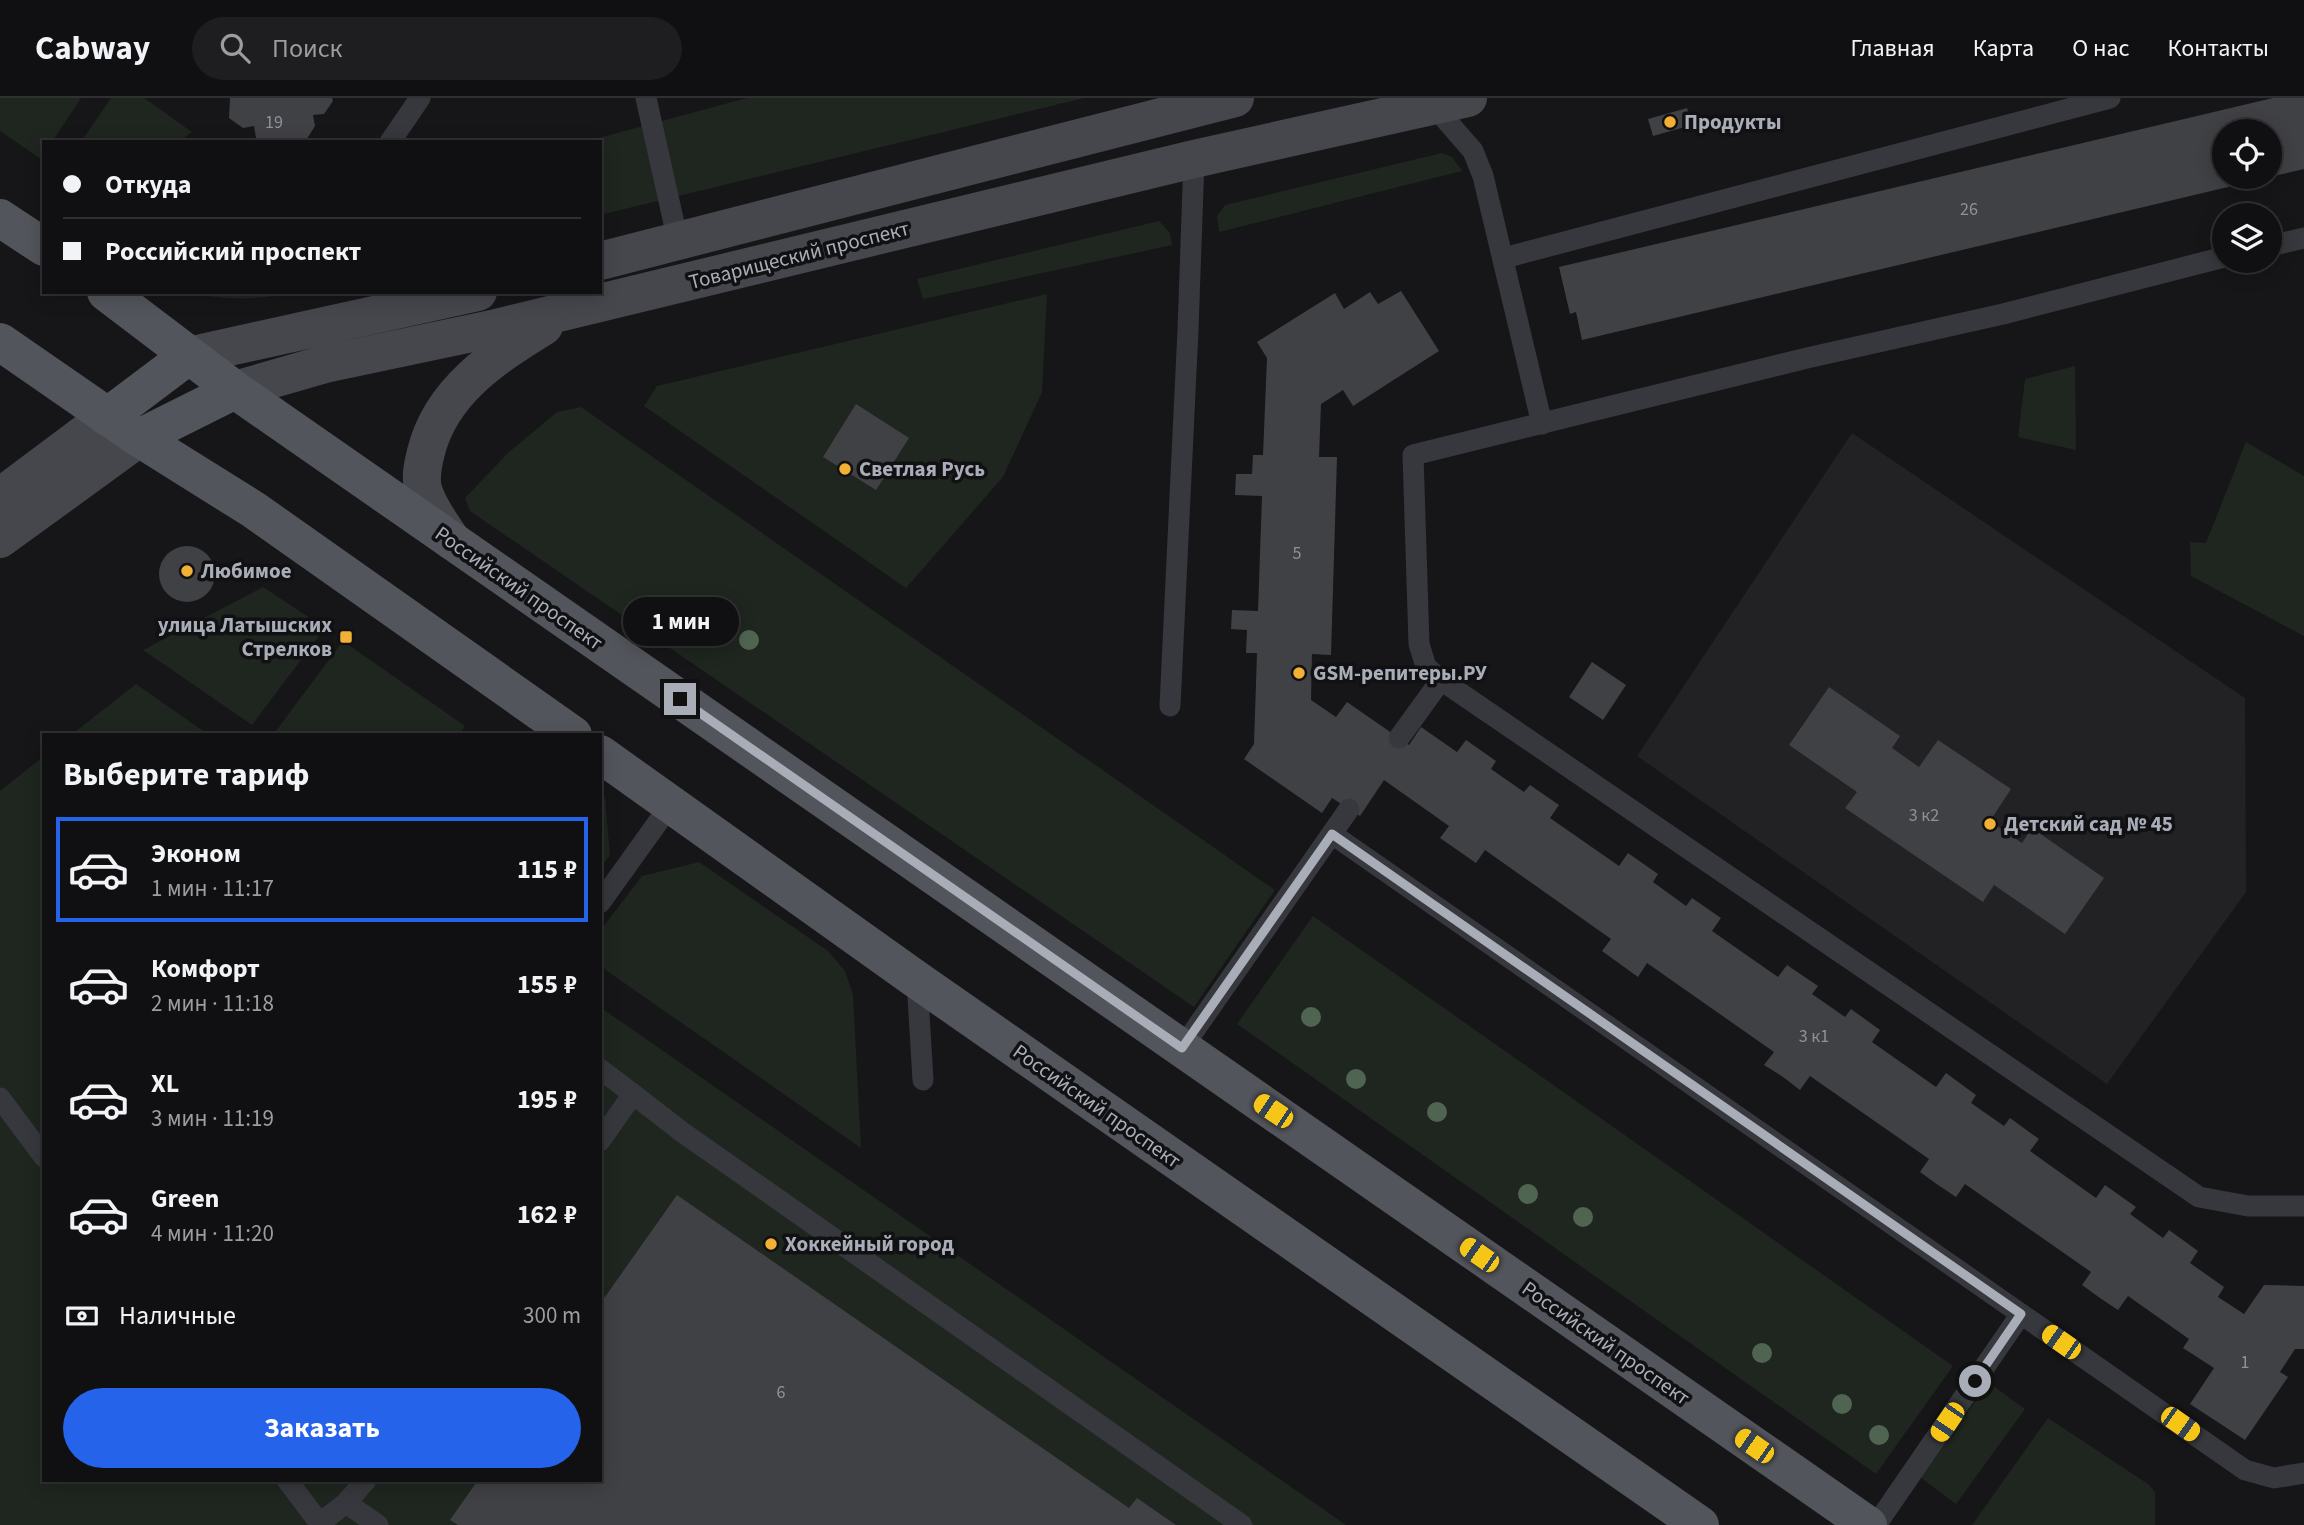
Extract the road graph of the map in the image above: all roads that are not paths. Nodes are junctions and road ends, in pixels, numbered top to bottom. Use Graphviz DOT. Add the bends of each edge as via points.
graph roads {
  1 [pos="420,98"];
  2 [pos="646,98"];
  3 [pos="1235,98"];
  4 [pos="2110,98"];
  5 [pos="1451,102"];
  6 [pos="391,140"];
  7 [pos="1194,159"];
  8 [pos="0,218"];
  9 [pos="2304,238"];
  10 [pos="678,241"];
  11 [pos="2282,243"];
  12 [pos="42,246"];
  13 [pos="1504,258"];
  14 [pos="602,260"];
  15 [pos="2212,260"];
  16 [pos="109,294"];
  17 [pos="469,294"];
  18 [pos="569,310"];
  19 [pos="0,342"];
  20 [pos="188,356"];
  21 [pos="235,390"];
  22 [pos="107,416"];
  23 [pos="1542,424"];
  24 [pos="139,438"];
  25 [pos="0,497"];
  26 [pos="0,538"];
  27 [pos="452,541"];
  28 [pos="1441,680"];
  29 [pos="1170,706"];
  30 [pos="570,733"];
  31 [pos="1399,738"];
  32 [pos="602,755"];
  33 [pos="671,804"];
  34 [pos="1349,809"];
  35 [pos="1332,834"];
  36 [pos="602,900"];
  37 [pos="917,981"];
  38 [pos="1182,1048"];
  39 [pos="602,1071"];
  40 [pos="923,1080"];
  41 [pos="633,1094"];
  42 [pos="0,1097"];
  43 [pos="602,1138"];
  44 [pos="42,1154"];
  45 [pos="2304,1206"];
  46 [pos="2021,1314"];
  47 [pos="2304,1473"];
  48 [pos="289,1482"];
  49 [pos="364,1482"];
  50 [pos="346,1503"];
  51 [pos="320,1524"];
  52 [pos="378,1525"];
  53 [pos="1242,1525"];
  54 [pos="1700,1525"];
  55 [pos="1868,1525"];
  56 [pos="1876,1525"];
  1 -- 6 [label="lane"];
  2 -- 10 [label="lane"];
  3 -- 10 [label="street, Товарищеский проспект"];
  4 -- 13 [label="lane"];
  5 -- 7 [label="street, Товарищеский проспект"];
  5 -- 13 [label="lane" via="1483,176"];
  7 -- 18 [label="street, Товарищеский проспект"];
  7 -- 29 [label="lane"];
  8 -- 12 [label="main road"];
  9 -- 11 [label="lane"];
  10 -- 14 [label="street, Товарищеский проспект"];
  13 -- 23 [label="lane"];
  15 -- 23 [label="lane"];
  16 -- 20 [label="main road, Российский проспект"];
  17 -- 20 [label="street"];
  18 -- 21 [label="street, Товарищеский проспект" via="326,364"];
  18 -- 27 [label="street" via="489,362 463,385 443,412 429,441 422,468 423,488"];
  19 -- 22 [label="main road"];
  20 -- 21 [label="main road, Российский проспект"];
  20 -- 22 [label="main road"];
  21 -- 24 [label="main road, Товарищеский проспект"];
  21 -- 27 [label="main road, Российский проспект"];
  22 -- 24 [label="main road"];
  22 -- 25 [label="street"];
  23 -- 28 [label="lane" via="1413,455 1419,644 1426,667"];
  24 -- 26 [label="street"];
  24 -- 30 [label="main road" via="254,510"];
  27 -- 38 [label="main road, Российский проспект"];
  28 -- 31 [label="lane"];
  28 -- 45 [label="lane" via="2199,1197 2248,1206"];
  32 -- 33 [label="main road, Российский проспект"];
  33 -- 36 [label="lane"];
  33 -- 37 [label="main road, Российский проспект"];
  34 -- 35 [label="lane"];
  35 -- 38 [label="lane"];
  35 -- 46 [label="lane"];
  37 -- 40 [label="lane"];
  37 -- 54 [label="main road, Российский проспект"];
  38 -- 55 [label="main road, Российский проспект"];
  39 -- 41 [label="lane"];
  41 -- 43 [label="lane"];
  41 -- 53 [label="lane"];
  42 -- 44 [label="lane"];
  46 -- 47 [label="lane" via="2245,1470 2274,1478"];
  46 -- 56 [label="lane"];
  48 -- 51 [label="lane"];
  49 -- 50 [label="lane"];
  50 -- 51 [label="lane"];
  50 -- 52 [label="lane"];
}
